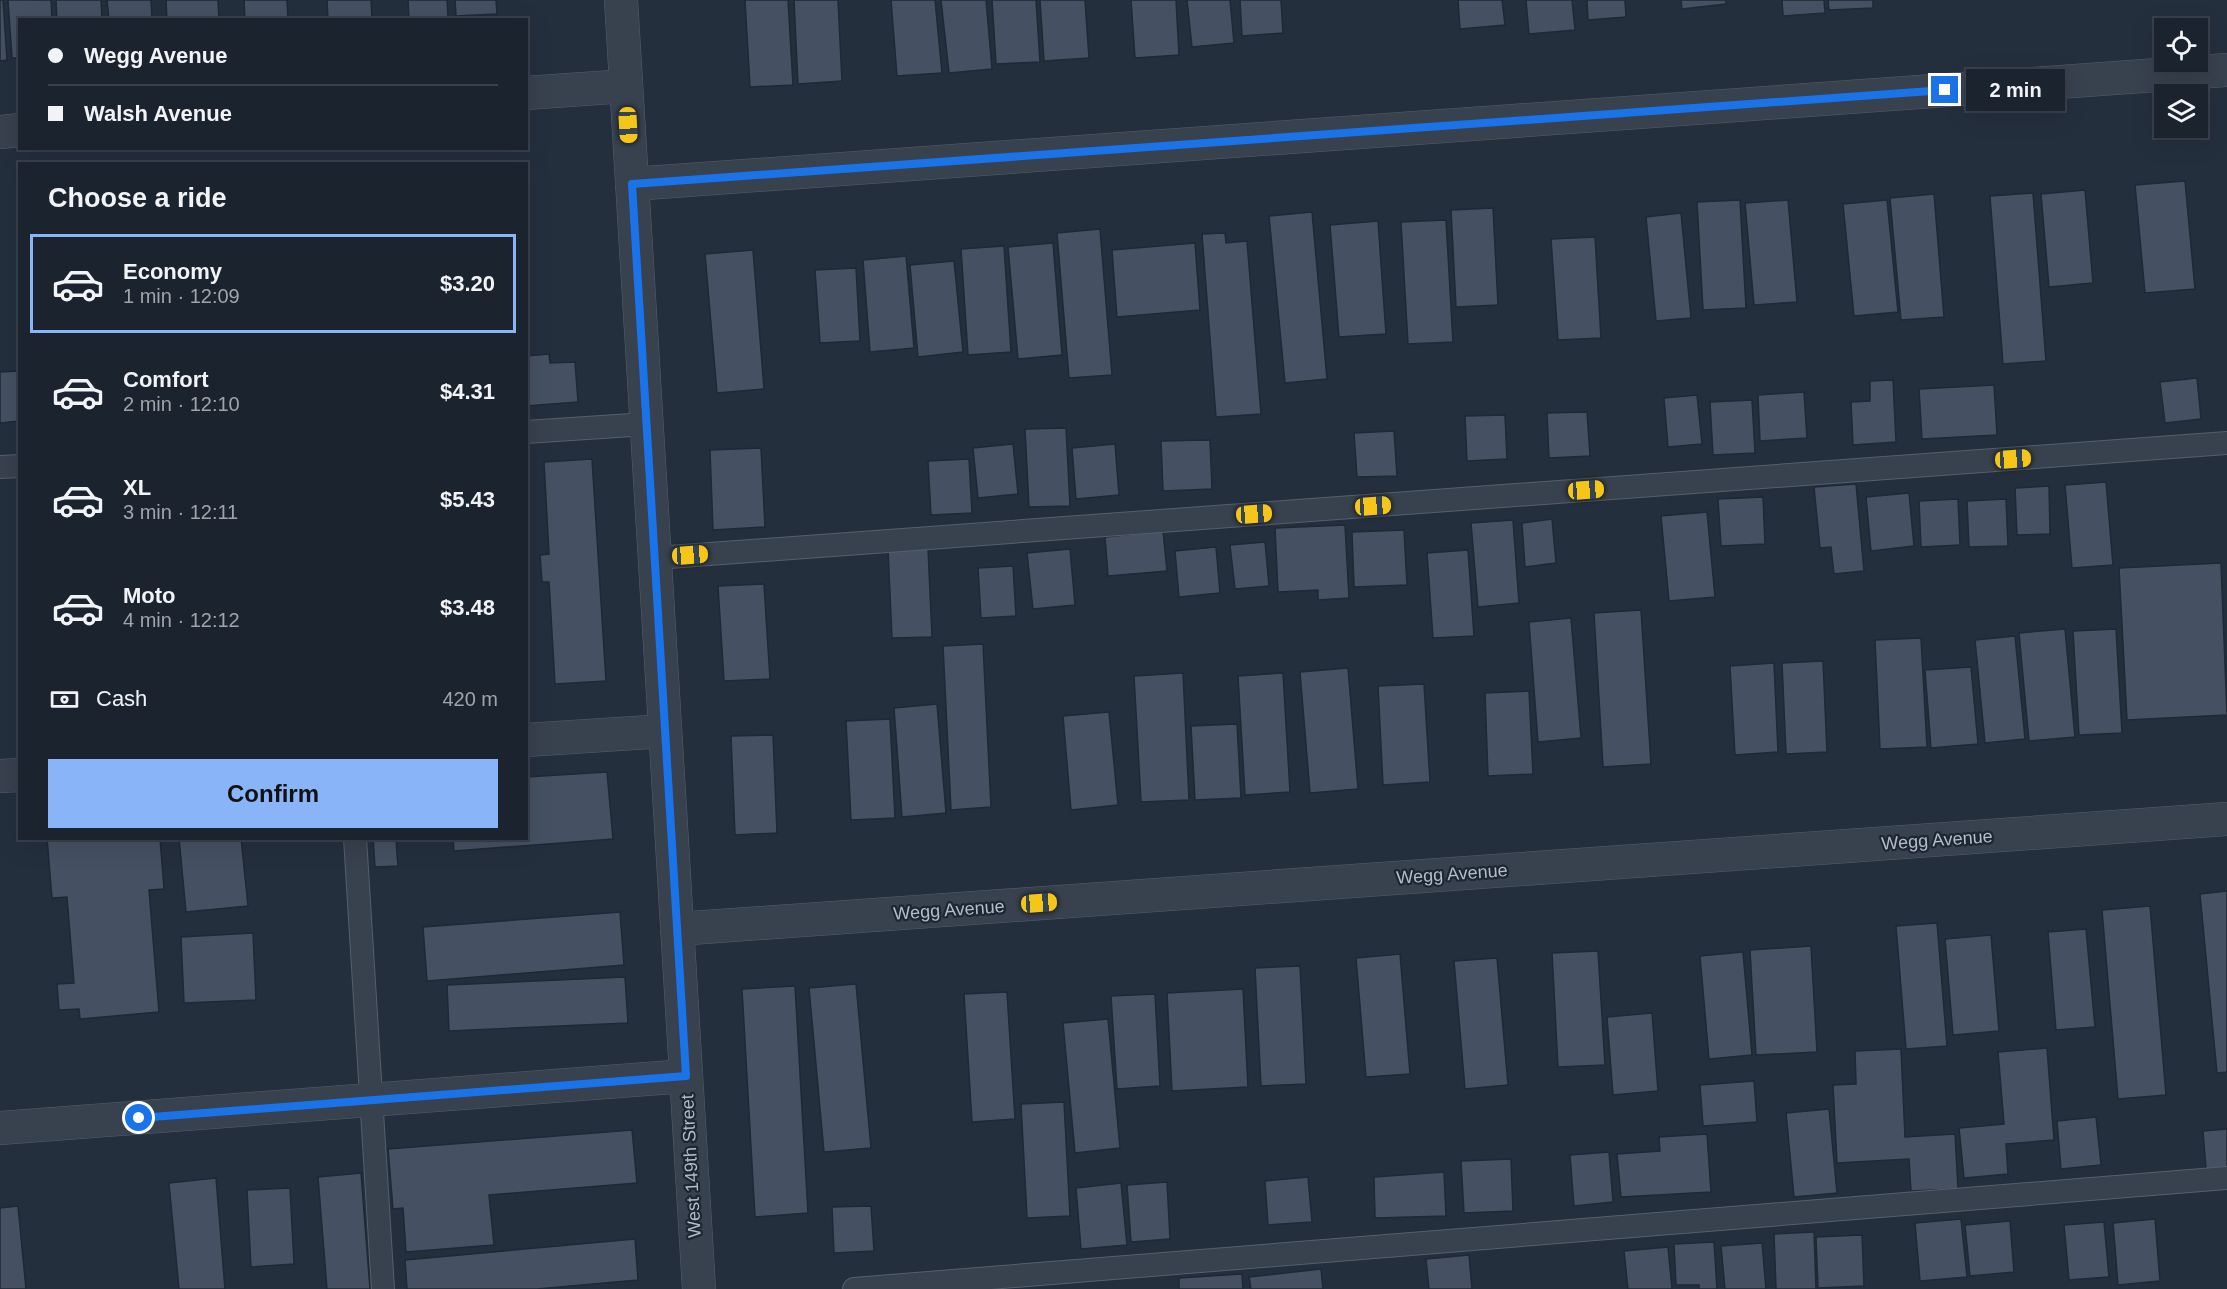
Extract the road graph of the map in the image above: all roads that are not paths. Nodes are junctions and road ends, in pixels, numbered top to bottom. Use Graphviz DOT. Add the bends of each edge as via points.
graph roads {
  1 [pos="621,0"];
  2 [pos="2227,70"];
  3 [pos="626,86"];
  4 [pos="528,93"];
  5 [pos="18,130"];
  6 [pos="0,132"];
  7 [pos="632,184"];
  8 [pos="647,424"];
  9 [pos="528,432"];
  10 [pos="2227,443"];
  11 [pos="18,466"];
  12 [pos="0,467"];
  13 [pos="655,558"];
  14 [pos="665,731"];
  15 [pos="528,740"];
  16 [pos="18,775"];
  17 [pos="0,776"];
  18 [pos="2227,819"];
  19 [pos="355,840"];
  20 [pos="677,929"];
  21 [pos="686,1076"];
  22 [pos="370,1100"];
  23 [pos="0,1128"];
  24 [pos="2227,1178"];
  25 [pos="383,1289"];
  26 [pos="699,1289"];
  27 [pos="854,1289"];
  1 -- 3 [label="street, West 149th Street"];
  2 -- 7 [label="street"];
  3 -- 4 [label="street"];
  3 -- 7 [label="street, West 149th Street"];
  5 -- 6 [label="street"];
  7 -- 8 [label="street, West 149th Street"];
  8 -- 9 [label="lane"];
  8 -- 13 [label="street, West 149th Street"];
  10 -- 13 [label="lane"];
  11 -- 12 [label="lane"];
  13 -- 14 [label="street, West 149th Street"];
  14 -- 15 [label="street"];
  14 -- 20 [label="street, West 149th Street"];
  16 -- 17 [label="street"];
  18 -- 20 [label="street, Wegg Avenue"];
  19 -- 22 [label="lane"];
  20 -- 21 [label="street, West 149th Street"];
  21 -- 22 [label="street"];
  21 -- 26 [label="street, West 149th Street"];
  22 -- 23 [label="street"];
  22 -- 25 [label="lane"];
  24 -- 27 [label="lane"];
}
